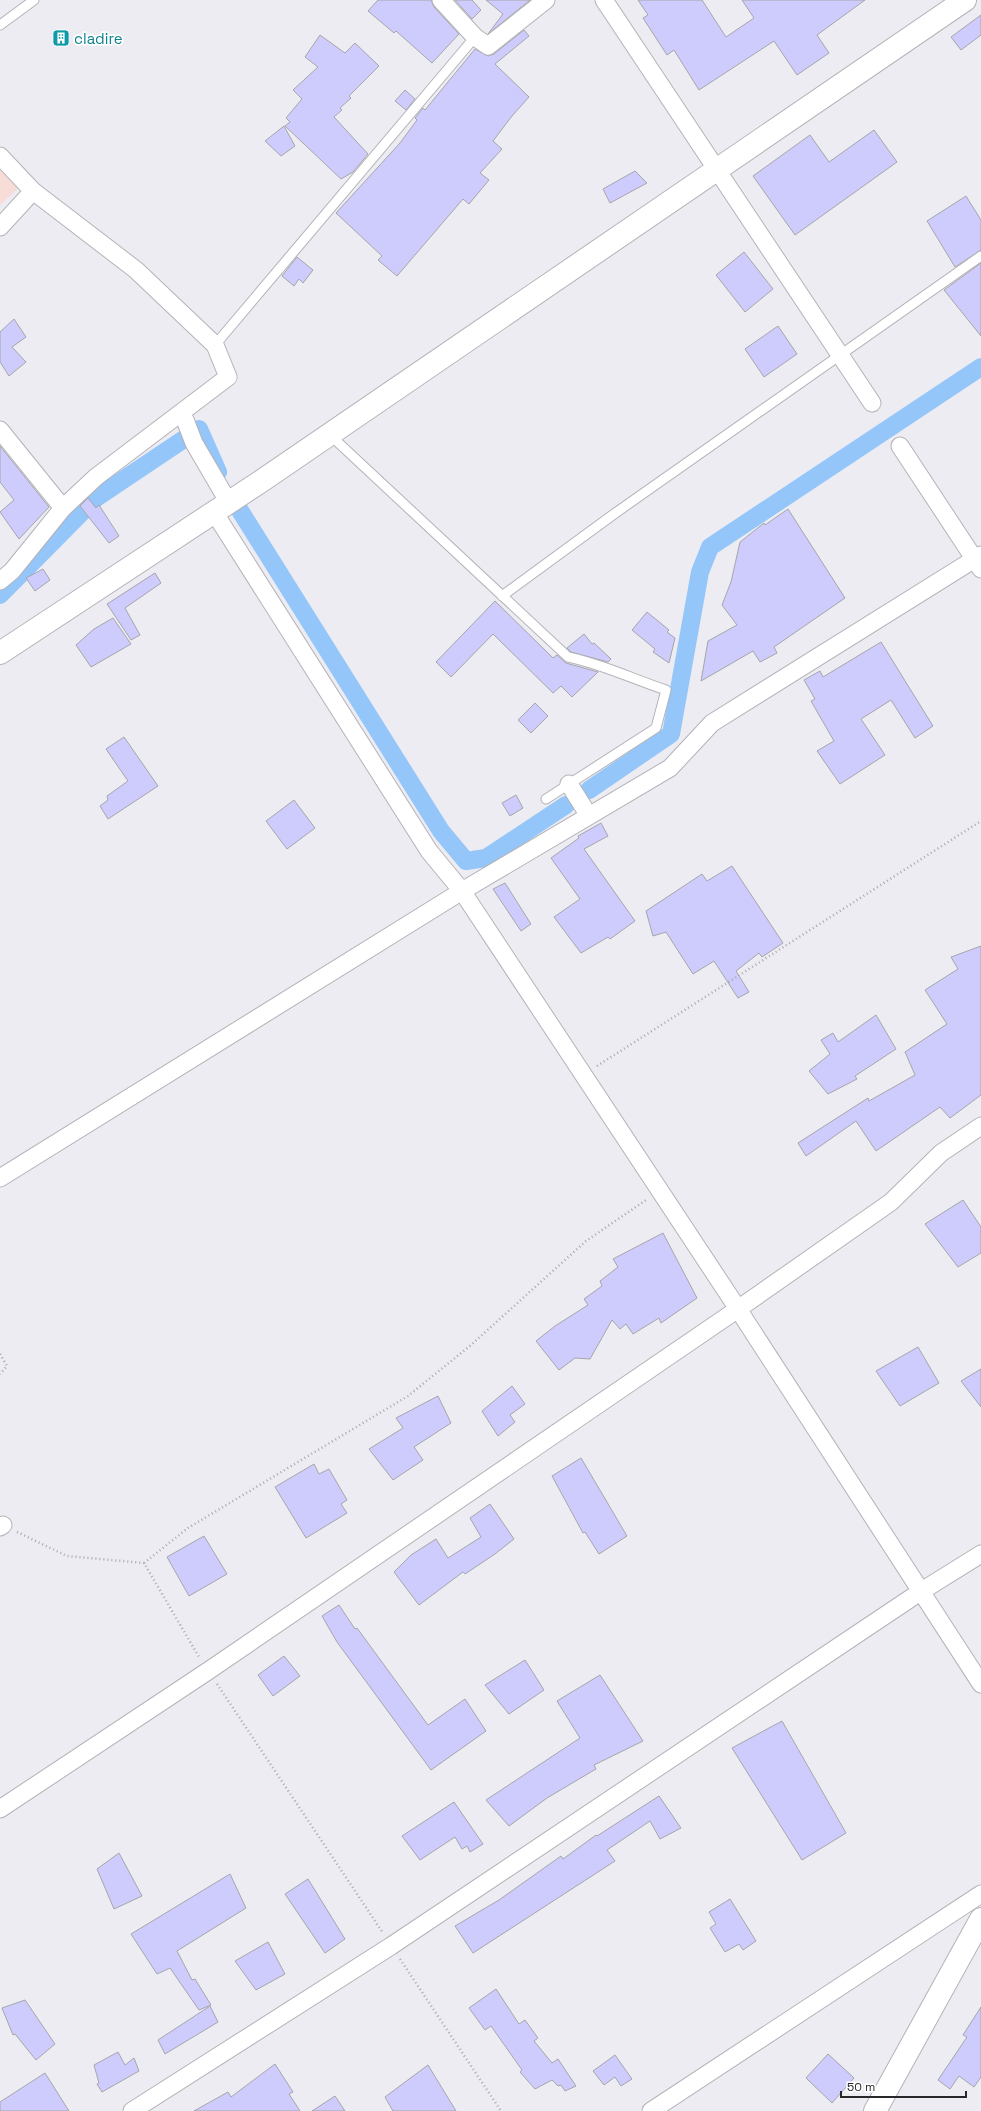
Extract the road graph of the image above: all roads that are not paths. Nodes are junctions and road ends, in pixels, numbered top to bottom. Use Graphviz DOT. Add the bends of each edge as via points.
graph roads {
  1 [pos="34,0"];
  2 [pos="441,0"];
  3 [pos="546,0"];
  4 [pos="604,0"];
  5 [pos="965,0"];
  6 [pos="0,25"];
  7 [pos="475,37"];
  8 [pos="0,156"];
  9 [pos="716,169"];
  10 [pos="33,191"];
  11 [pos="0,227"];
  12 [pos="981,256"];
  13 [pos="215,345"];
  14 [pos="840,355"];
  15 [pos="872,403"];
  16 [pos="184,418"];
  17 [pos="0,430"];
  18 [pos="329,434"];
  19 [pos="900,446"];
  20 [pos="221,507"];
  21 [pos="63,508"];
  22 [pos="979,561"];
  23 [pos="0,580"];
  24 [pos="502,596"];
  25 [pos="0,653"];
  26 [pos="569,784"];
  27 [pos="546,799"];
  28 [pos="589,816"];
  29 [pos="462,891"];
  30 [pos="981,1126"];
  31 [pos="0,1178"];
  32 [pos="738,1309"];
  33 [pos="981,1554"];
  34 [pos="920,1592"];
  35 [pos="981,1684"];
  36 [pos="0,1809"];
  37 [pos="981,1894"];
  38 [pos="981,1919"];
  39 [pos="132,2111"];
  40 [pos="651,2111"];
  41 [pos="875,2111"];
  1 -- 6 [label="lane"];
  2 -- 7 [label="street"];
  3 -- 7 [label="street" via="488,46"];
  4 -- 9 [label="street"];
  5 -- 9 [label="street"];
  7 -- 13 [label="lane"];
  8 -- 10 [label="street"];
  9 -- 14 [label="street"];
  9 -- 18 [label="street"];
  10 -- 11 [label="street"];
  10 -- 13 [label="street" via="136,270"];
  12 -- 14 [label="lane"];
  13 -- 16 [label="street" via="228,377"];
  14 -- 15 [label="street"];
  14 -- 24 [label="lane"];
  16 -- 20 [label="street"];
  16 -- 21 [label="street" via="96,478"];
  17 -- 21 [label="street"];
  18 -- 20 [label="street"];
  18 -- 24 [label="lane"];
  19 -- 22 [label="street"];
  20 -- 25 [label="street"];
  20 -- 29 [label="street" via="429,851"];
  21 -- 23 [label="street" via="12,571"];
  22 -- 28 [label="street" via="712,724 670,768"];
  24 -- 26 [label="lane" via="568,657 596,663 666,690 656,728"];
  26 -- 27 [label="lane"];
  26 -- 28 [label="street"];
  28 -- 29 [label="street"];
  29 -- 31 [label="street"];
  29 -- 32 [label="street"];
  30 -- 32 [label="street" via="941,1154 891,1202"];
  32 -- 34 [label="street"];
  32 -- 36 [label="street" via="208,1671"];
  33 -- 34 [label="street"];
  34 -- 35 [label="street"];
  34 -- 39 [label="street" via="391,1946"];
  37 -- 40 [label="street"];
  38 -- 41 [label="street"];
}
